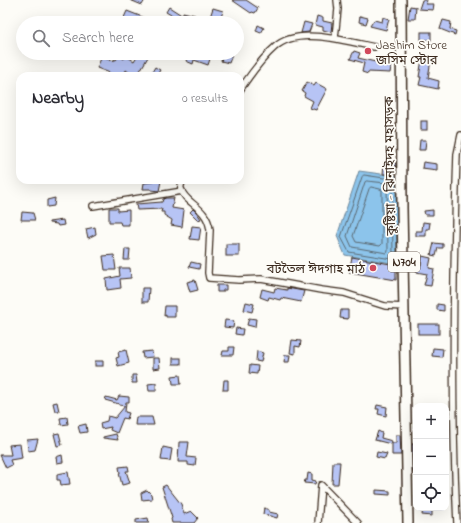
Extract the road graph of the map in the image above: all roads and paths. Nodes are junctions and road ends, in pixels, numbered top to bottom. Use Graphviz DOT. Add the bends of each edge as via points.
graph roads {
  1 [pos="337,0"];
  2 [pos="401,0"];
  3 [pos="335,38"];
  4 [pos="374,47"];
  5 [pos="244,84"];
  6 [pos="461,135"];
  7 [pos="181,184"];
  8 [pos="182,191"];
  9 [pos="93,206"];
  10 [pos="405,307"];
  11 [pos="318,523"];
  12 [pos="358,523"];
  13 [pos="408,523"];
  14 [pos="457,523"];
  1 -- 3 [label="street"];
  2 -- 10 [label="highway, কুষ্টিয়া - ঝিনাইদহ মহাসড়ক / N704"];
  3 -- 4 [label="street"];
  3 -- 5 [label="street" via="293,37 276,46"];
  6 -- 14 [label="street" via="457,162 454,336"];
  7 -- 8 [label="street"];
  8 -- 9 [label="street"];
  8 -- 10 [label="street" via="210,224 209,278 261,280 344,293 385,306"];
  10 -- 13 [label="highway, কুষ্টিয়া - ঝিনাইদহ মহাসড়ক / N704"];
  11 -- 12 [label="street" via="321,485"];
}
